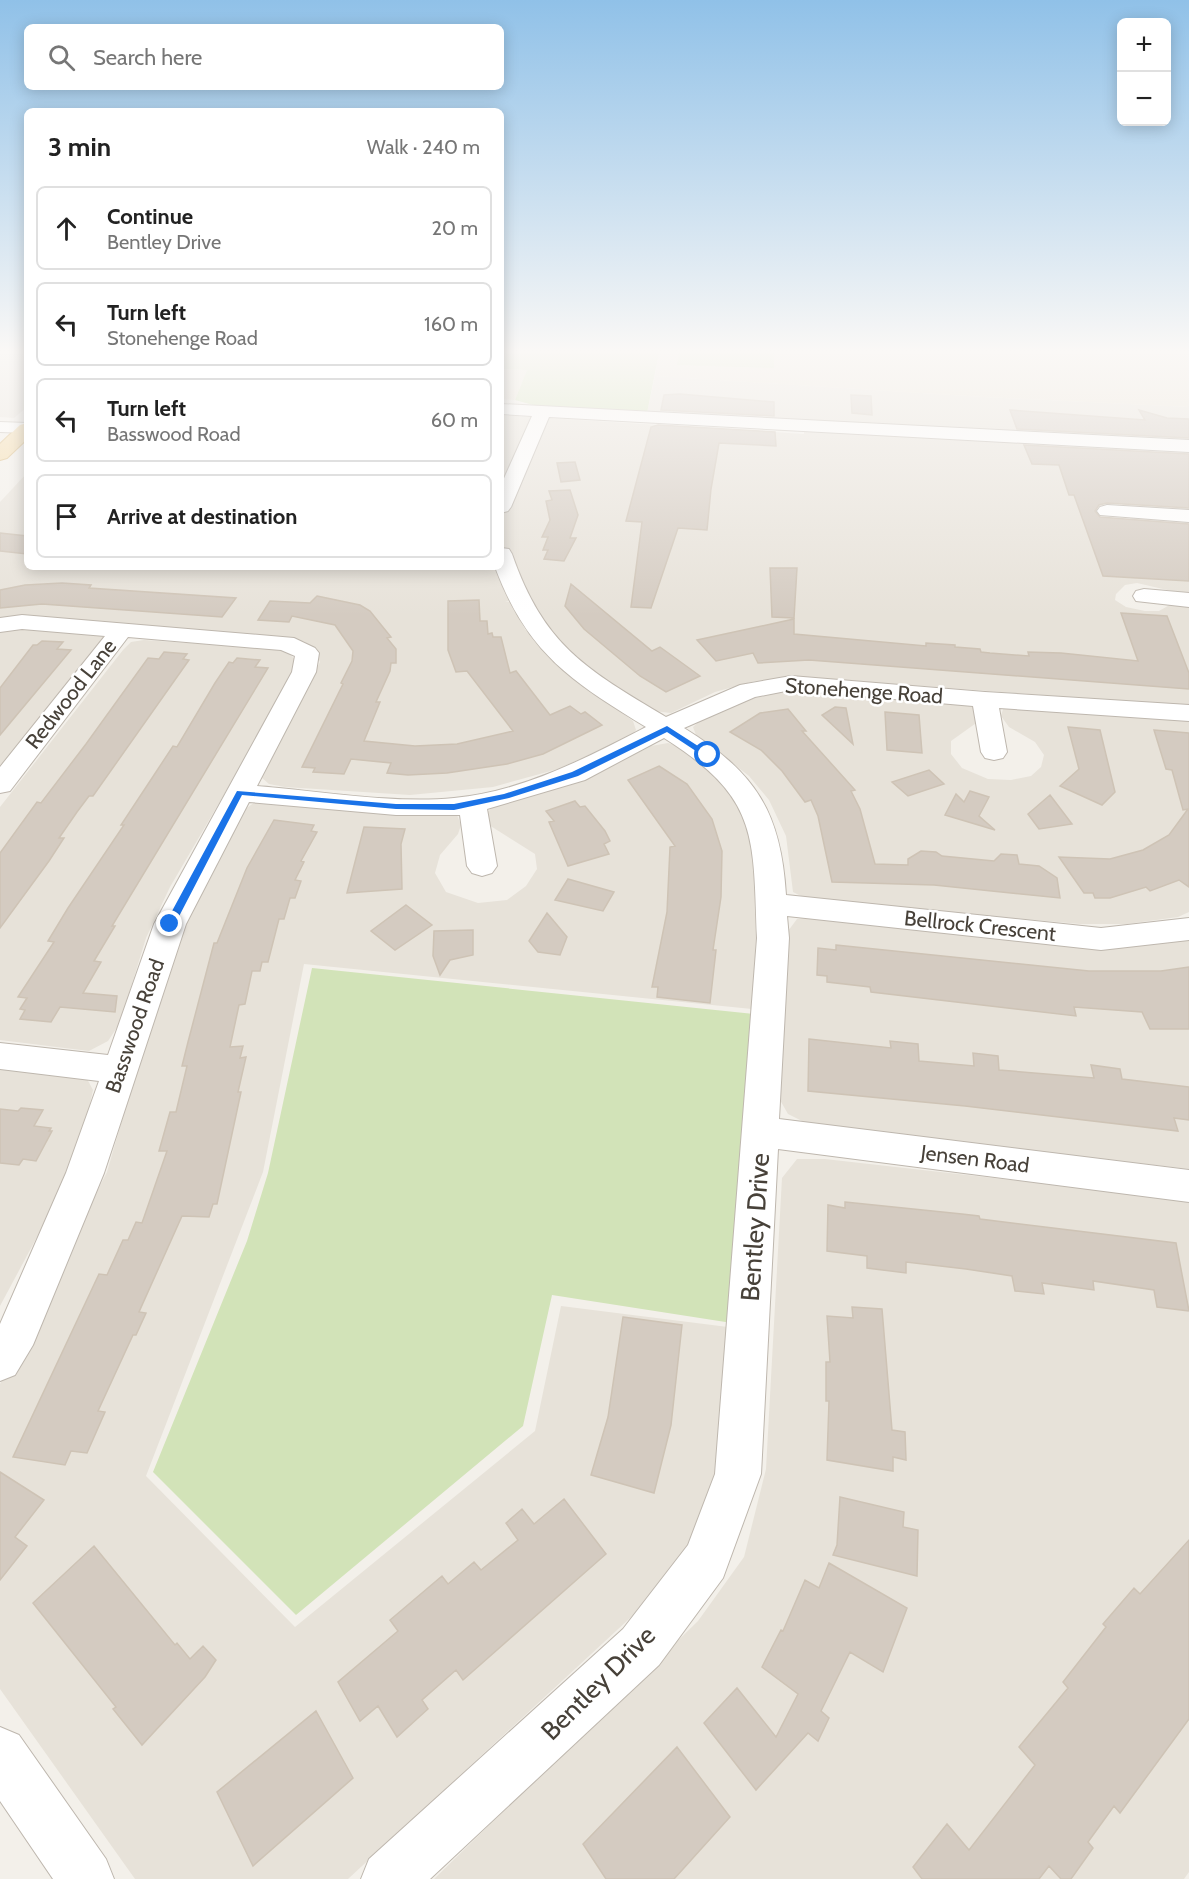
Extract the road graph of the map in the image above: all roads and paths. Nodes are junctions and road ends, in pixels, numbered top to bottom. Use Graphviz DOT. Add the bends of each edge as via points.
graph roads {
  1 [pos="14,441"];
  2 [pos="530,441"];
  3 [pos="1091,441"];
  4 [pos="1189,446"];
  5 [pos="0,454"];
  6 [pos="504,500"];
  7 [pos="1107,511"];
  8 [pos="1189,516"];
  9 [pos="504,562"];
  10 [pos="1144,596"];
  11 [pos="1189,600"];
  12 [pos="0,625"];
  13 [pos="120,632"];
  14 [pos="984,700"];
  15 [pos="1189,713"];
  16 [pos="667,728"];
  17 [pos="994,752"];
  18 [pos="0,785"];
  19 [pos="240,793"];
  20 [pos="472,803"];
  21 [pos="482,866"];
  22 [pos="771,904"];
  23 [pos="1189,929"];
  24 [pos="0,1056"];
  25 [pos="120,1070"];
  26 [pos="761,1132"];
  27 [pos="1189,1186"];
  28 [pos="0,1361"];
  29 [pos="0,1754"];
  30 [pos="86,1879"];
  31 [pos="389,1879"];
  1 -- 5 [label="main road"];
  2 -- 6 [label="street"];
  3 -- 4 [label="street"];
  7 -- 8 [label="street"];
  9 -- 16 [label="street, Bentley Drive" via="516,594 548,645 632,708"];
  10 -- 11 [label="street"];
  12 -- 13 [label="street, Basswood Road" via="22,622"];
  13 -- 18 [label="street, Redwood Lane"];
  13 -- 19 [label="street, Basswood Road" via="286,643 307,653 304,672"];
  14 -- 15 [label="street, Stonehenge Road"];
  14 -- 16 [label="street, Stonehenge Road" via="791,683 749,690 703,708"];
  14 -- 17 [label="street"];
  16 -- 20 [label="street, Stonehenge Road" via="575,774"];
  16 -- 22 [label="street, Bentley Drive" via="732,775 751,801 768,850"];
  19 -- 20 [label="street, Stonehenge Road" via="396,806 454,807"];
  19 -- 25 [label="street, Basswood Road" via="170,924"];
  20 -- 21 [label="street"];
  22 -- 23 [label="street, Bellrock Crescent" via="1101,939"];
  22 -- 26 [label="street, Bentley Drive" via="773,938"];
  24 -- 25 [label="street"];
  25 -- 28 [label="street, Basswood Road" via="85,1173 12,1345"];
  26 -- 27 [label="street, Jensen Road"];
  26 -- 31 [label="street, Bentley Drive" via="738,1474 706,1562 641,1647"];
  29 -- 30 [label="street"];
}
